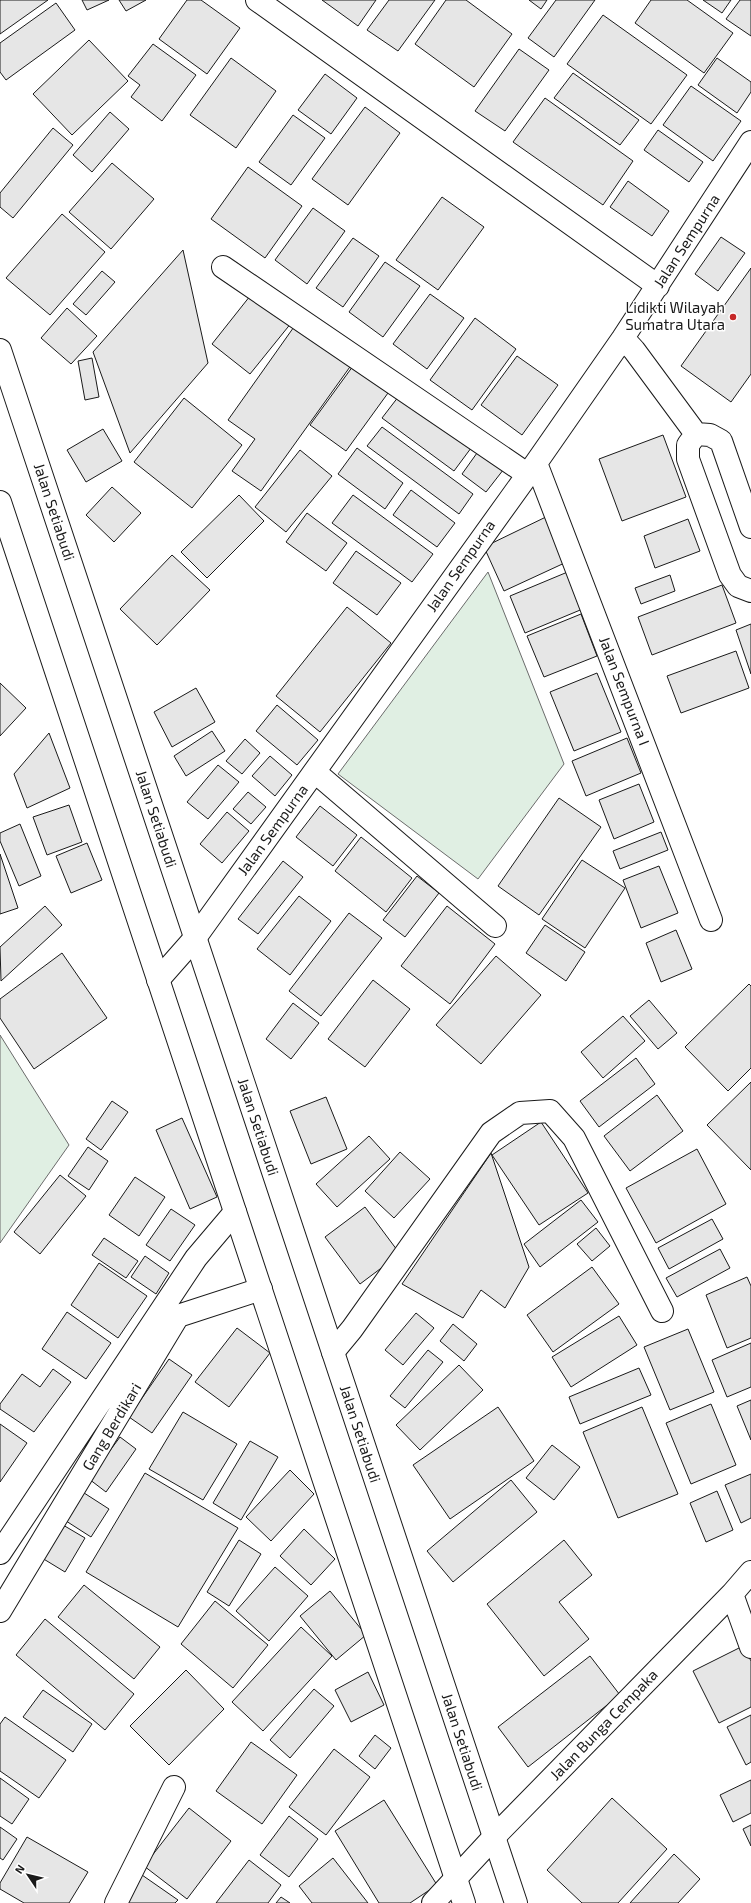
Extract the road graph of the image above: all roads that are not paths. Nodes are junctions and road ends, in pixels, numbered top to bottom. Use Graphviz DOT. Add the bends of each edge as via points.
graph roads {
  1 [pos="257,0"];
  2 [pos="751,142"];
  3 [pos="223,267"];
  4 [pos="658,286"];
  5 [pos="623,338"];
  6 [pos="0,350"];
  7 [pos="696,434"];
  8 [pos="532,468"];
  9 [pos="0,502"];
  10 [pos="751,527"];
  11 [pos="751,591"];
  12 [pos="315,772"];
  13 [pos="711,920"];
  14 [pos="495,926"];
  15 [pos="195,938"];
  16 [pos="158,980"];
  17 [pos="235,1212"];
  18 [pos="261,1289"];
  19 [pos="662,1311"];
  20 [pos="333,1352"];
  21 [pos="0,1553"];
  22 [pos="751,1572"];
  23 [pos="732,1594"];
  24 [pos="0,1611"];
  25 [pos="751,1646"];
  26 [pos="174,1788"];
  27 [pos="494,1837"];
  28 [pos="456,1878"];
  29 [pos="116,1903"];
  30 [pos="433,1903"];
  31 [pos="464,1903"];
  32 [pos="516,1903"];
  1 -- 4 [label="street"];
  2 -- 4 [label="street, Jalan Sempurna"];
  3 -- 8 [label="street"];
  4 -- 5 [label="street, Jalan Sempurna"];
  5 -- 7 [label="street"];
  5 -- 8 [label="street, Jalan Sempurna"];
  6 -- 15 [label="street, Jalan Setiabudi"];
  7 -- 10 [label="street" via="710,435 721,441"];
  7 -- 11 [label="street" via="688,445 688,459 730,575 738,586"];
  8 -- 12 [label="street, Jalan Sempurna"];
  8 -- 13 [label="street, Jalan Sempurna I"];
  9 -- 16 [label="street"];
  12 -- 14 [label="street"];
  12 -- 15 [label="street, Jalan Sempurna"];
  15 -- 16 [label="street, Jalan Sempurna"];
  15 -- 20 [label="street, Jalan Setiabudi"];
  16 -- 17 [label="street"];
  17 -- 18 [label="street"];
  17 -- 21 [label="street" via="196,1258"];
  18 -- 24 [label="street, Gang Berdikari" via="178,1316"];
  18 -- 28 [label="street"];
  19 -- 20 [label="street" via="574,1138 550,1111 520,1113 491,1133"];
  20 -- 27 [label="street, Jalan Setiabudi"];
  22 -- 23 [label="street, Jalan Bunga Cempaka"];
  23 -- 25 [label="street"];
  23 -- 27 [label="street, Jalan Bunga Cempaka"];
  26 -- 29 [label="street"];
  27 -- 28 [label="street, Jalan Bunga Cempaka"];
  27 -- 32 [label="street, Jalan Setiabudi"];
  28 -- 30 [label="street, Jalan Bunga Cempaka"];
  28 -- 31 [label="street"];
}
